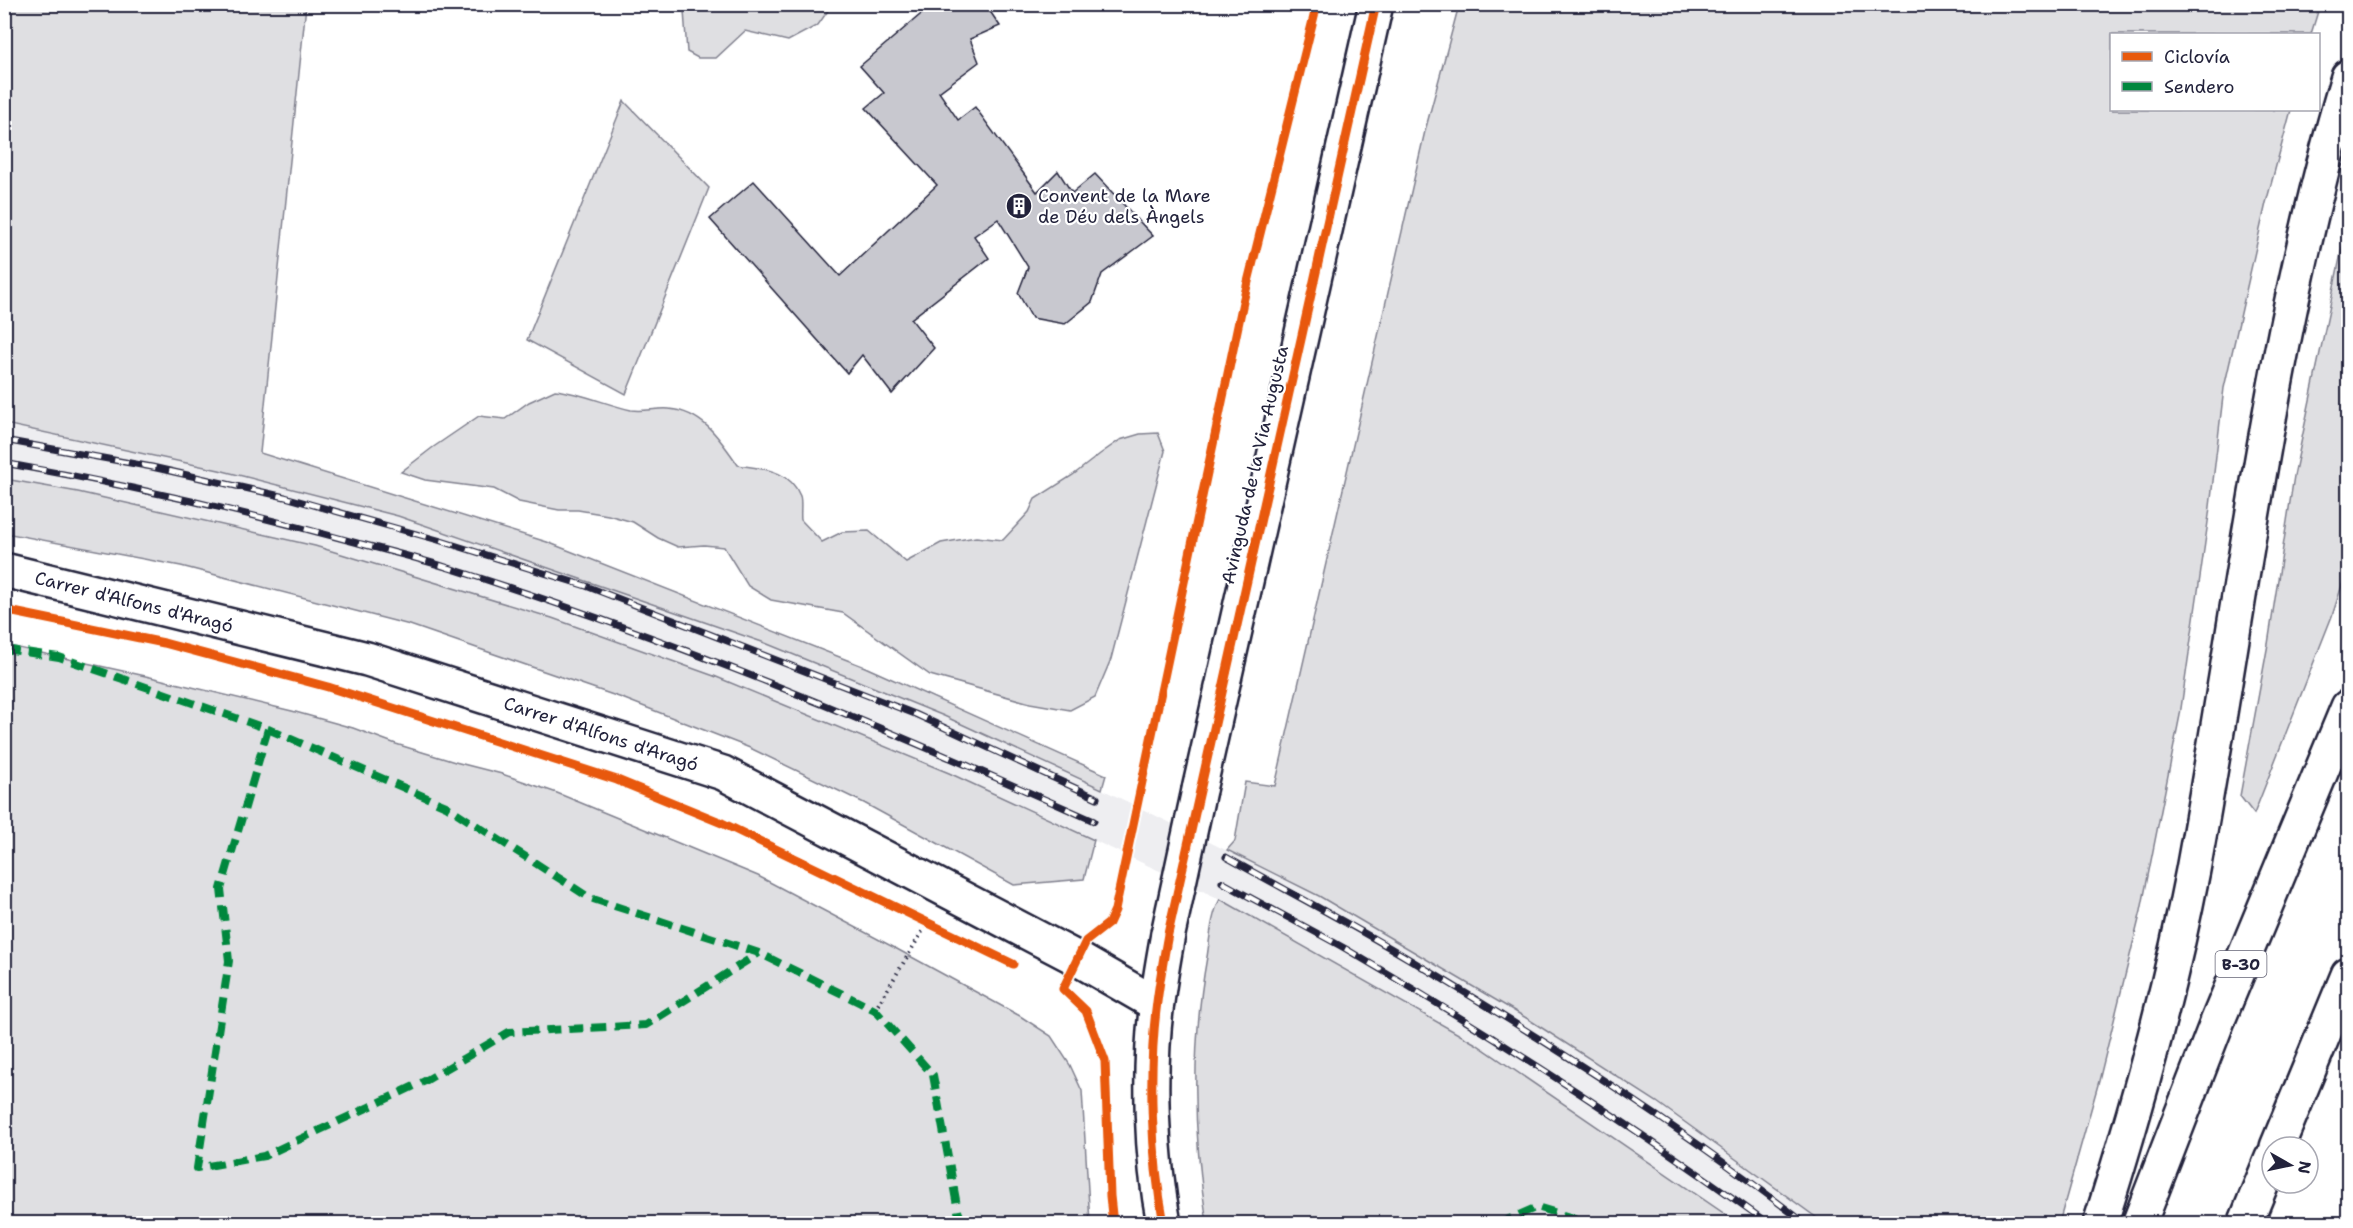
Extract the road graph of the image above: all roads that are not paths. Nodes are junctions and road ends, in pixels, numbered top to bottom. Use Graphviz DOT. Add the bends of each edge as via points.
graph roads {
  1 [pos="1376,4"];
  2 [pos="2349,77"];
  3 [pos="4,570"];
  4 [pos="2349,707"];
  5 [pos="2349,975"];
  6 [pos="1156,1004"];
  7 [pos="2282,1135"];
  8 [pos="2260,1187"];
  9 [pos="1164,1224"];
  10 [pos="2100,1224"];
  11 [pos="2139,1224"];
  12 [pos="2245,1224"];
  1 -- 6 [label="main road, Avinguda de la Via Augusta, bridge" via="1199,790"];
  2 -- 10 [label="main road" via="2302,248 2260,468 2192,871 2162,1009"];
  3 -- 6 [label="main road, Carrer d'Alfons d'Aragó" via="367,659 723,773"];
  4 -- 11 [label="main road, B-30" via="2218,1020"];
  5 -- 7 [label="main road"];
  6 -- 9 [label="main road" via="1154,1137"];
  8 -- 12 [label="main road"];
}
